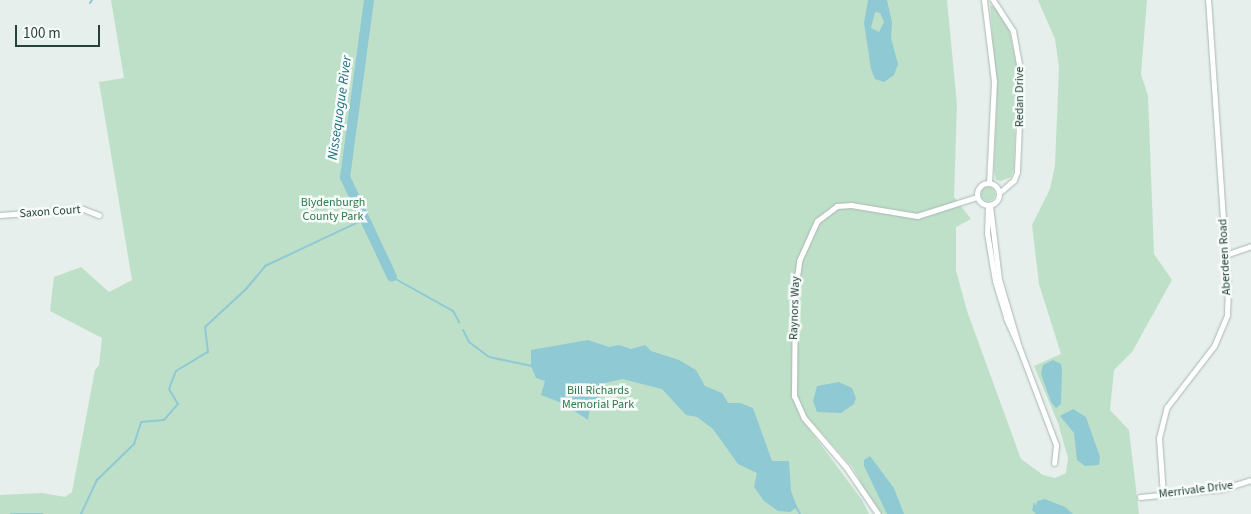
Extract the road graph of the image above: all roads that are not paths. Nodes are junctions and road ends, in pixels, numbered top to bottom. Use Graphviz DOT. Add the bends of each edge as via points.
graph roads {
  1 [pos="984,0"];
  2 [pos="993,0"];
  3 [pos="1208,0"];
  4 [pos="989,183"];
  5 [pos="999,193"];
  6 [pos="976,197"];
  7 [pos="989,206"];
  8 [pos="99,214"];
  9 [pos="0,215"];
  10 [pos="1251,246"];
  11 [pos="1225,255"];
  12 [pos="1054,463"];
  13 [pos="1251,480"];
  14 [pos="1163,494"];
  15 [pos="1140,497"];
  16 [pos="877,513"];
  1 -- 4 [label="street" via="994,81"];
  2 -- 5 [label="street, Redan Drive" via="1013,30 1021,76 1017,172 1014,180"];
  3 -- 11 [label="street, Aberdeen Road"];
  4 -- 5 [label="street" via="997,187"];
  4 -- 6 [label="street" via="979,187"];
  5 -- 7 [label="street, Redan Drive" via="998,200"];
  6 -- 7 [label="street" via="980,203"];
  6 -- 16 [label="street, Raynors Way" via="917,216 851,205 837,206 816,221 799,261 794,305 794,396 804,418 846,467"];
  7 -- 12 [label="street" via="986,221 1002,302 1056,445"];
  8 -- 9 [label="street, Saxon Court" via="83,209"];
  10 -- 11 [label="street"];
  11 -- 14 [label="street, Aberdeen Road" via="1228,292 1222,330 1200,366 1175,393 1162,421"];
  13 -- 14 [label="street, Merrivale Drive" via="1222,489"];
  14 -- 15 [label="street, Merrivale Drive"];
}
